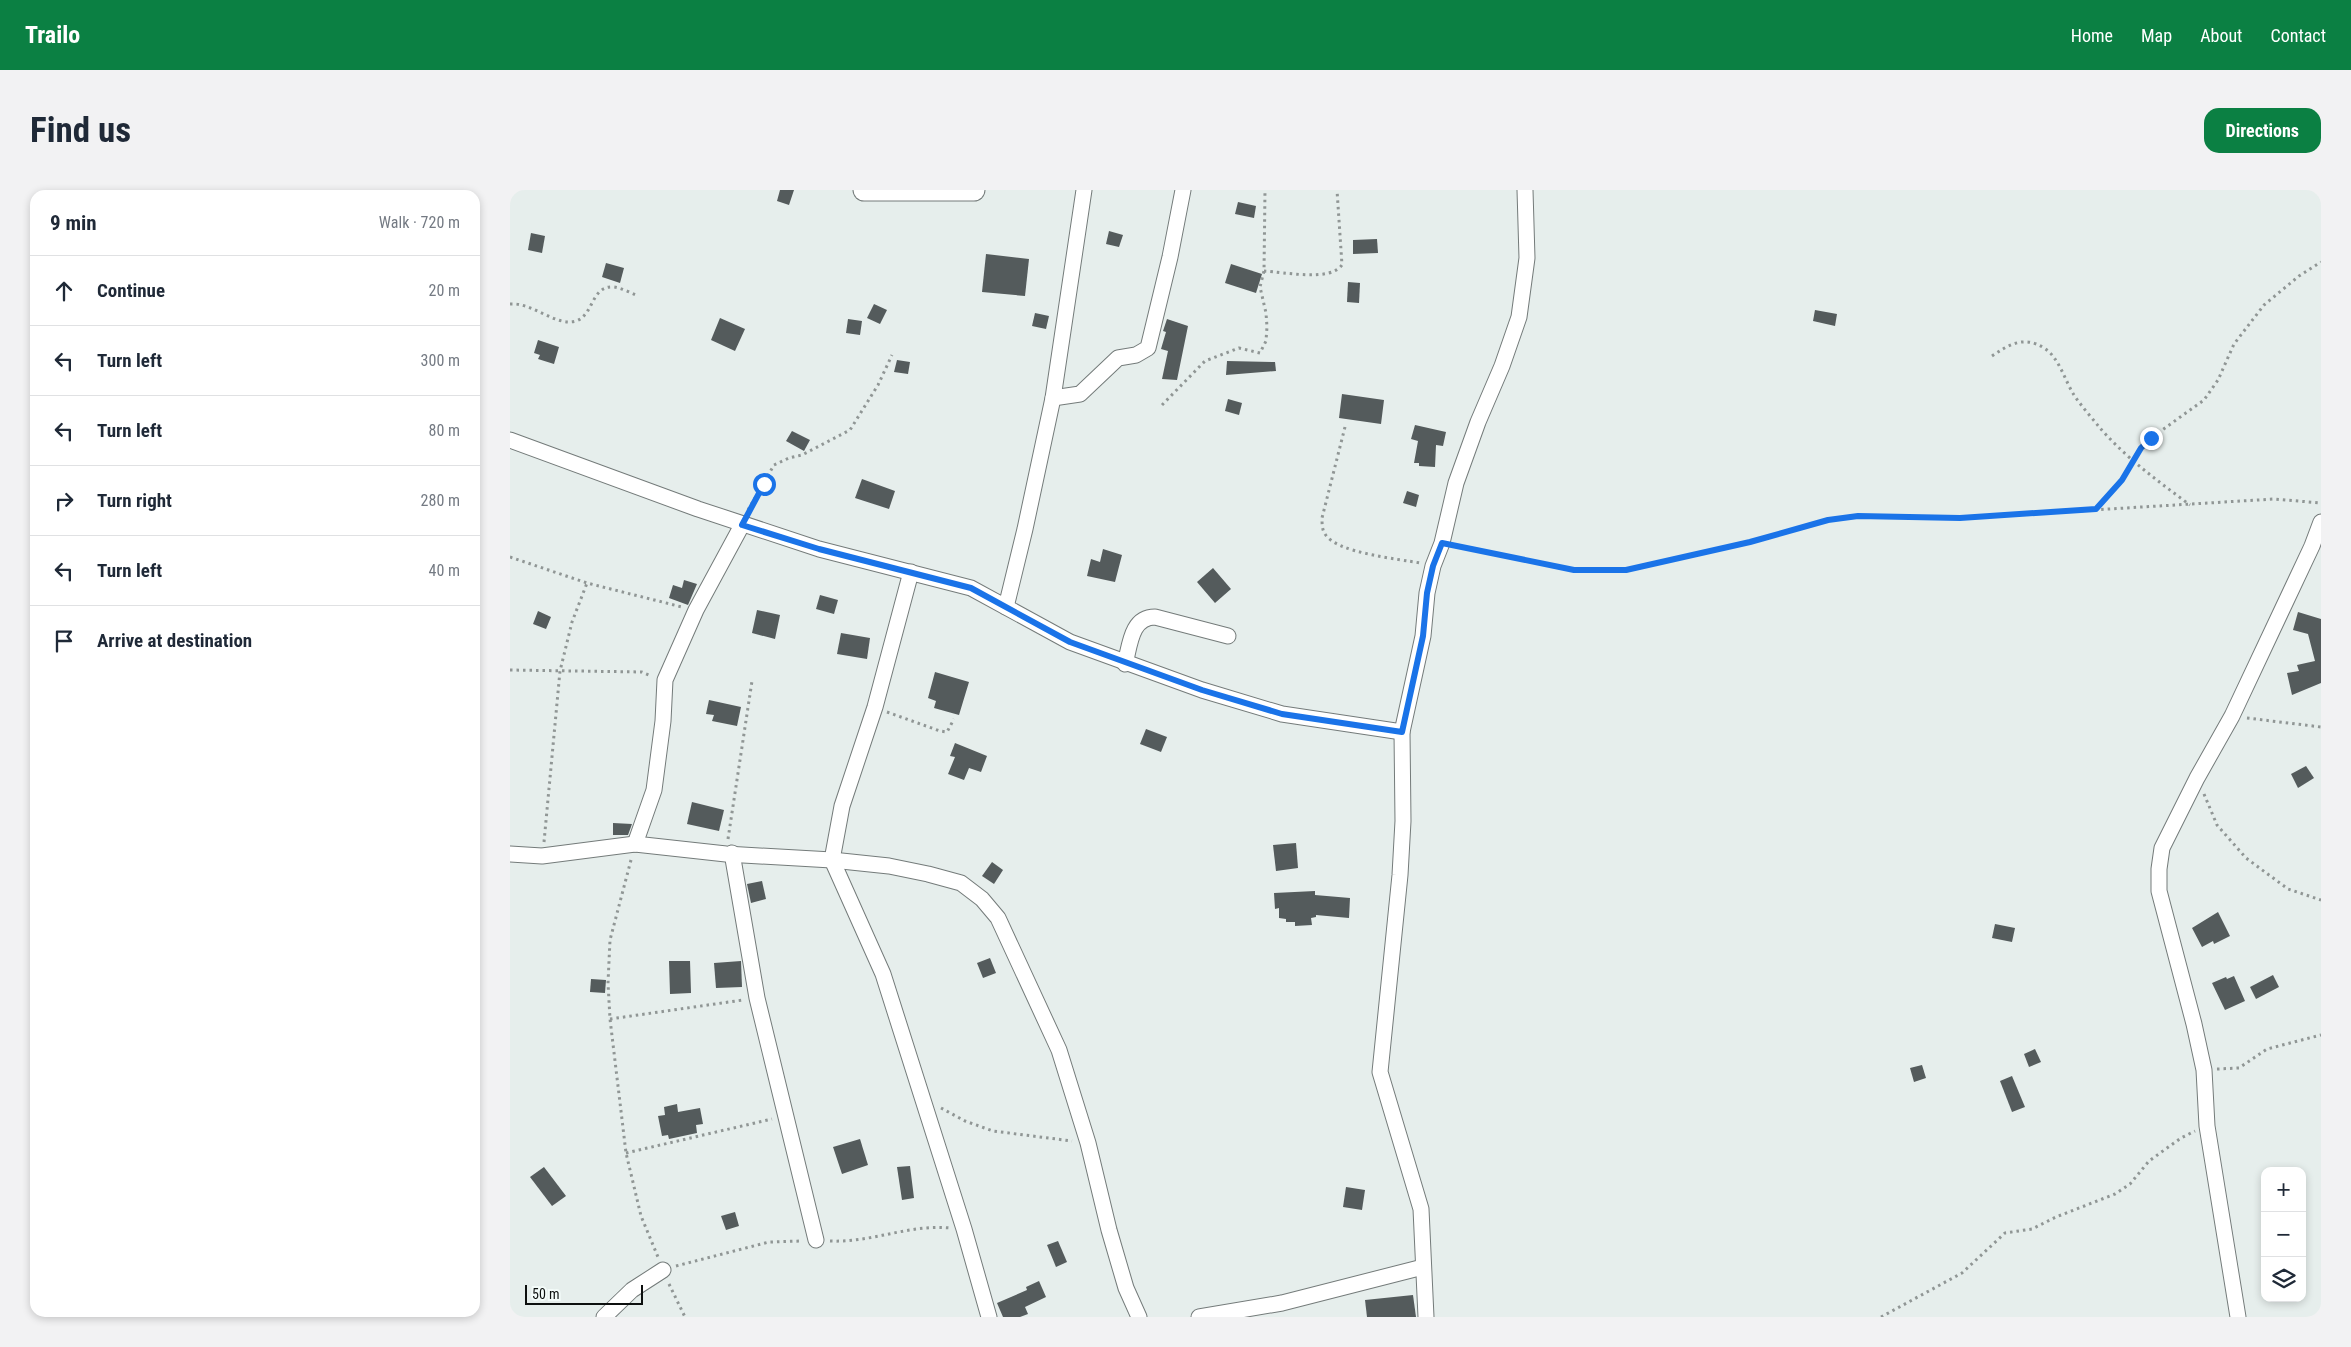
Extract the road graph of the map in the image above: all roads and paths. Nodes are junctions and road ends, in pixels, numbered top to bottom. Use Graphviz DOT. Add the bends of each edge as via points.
graph roads {
  1 [pos="864,190"];
  2 [pos="974,190"];
  3 [pos="1084,190"];
  4 [pos="1183,190"];
  5 [pos="1265,190"];
  6 [pos="1337,190"];
  7 [pos="1525,190"];
  8 [pos="2321,262"];
  9 [pos="1264,271"];
  10 [pos="636,295"];
  11 [pos="510,304"];
  12 [pos="892,355"];
  13 [pos="1992,356"];
  14 [pos="1053,398"];
  15 [pos="1162,405"];
  16 [pos="1345,427"];
  17 [pos="510,440"];
  18 [pos="2132,462"];
  19 [pos="2321,503"];
  20 [pos="2190,505"];
  21 [pos="2096,509"];
  22 [pos="2321,522"];
  23 [pos="742,525"];
  24 [pos="1442,543"];
  25 [pos="510,557"];
  26 [pos="1433,566"];
  27 [pos="910,572"];
  28 [pos="587,583"];
  29 [pos="1006,607"];
  30 [pos="696,610"];
  31 [pos="1228,636"];
  32 [pos="1125,664"];
  33 [pos="510,670"];
  34 [pos="560,671"];
  35 [pos="664,680"];
  36 [pos="752,681"];
  37 [pos="875,707"];
  38 [pos="2232,716"];
  39 [pos="954,719"];
  40 [pos="2321,727"];
  41 [pos="1402,732"];
  42 [pos="2197,778"];
  43 [pos="635,844"];
  44 [pos="510,854"];
  45 [pos="729,854"];
  46 [pos="542,856"];
  47 [pos="832,860"];
  48 [pos="2321,900"];
  49 [pos="757,998"];
  50 [pos="610,1020"];
  51 [pos="2321,1035"];
  52 [pos="2204,1070"];
  53 [pos="921,1097"];
  54 [pos="785,1116"];
  55 [pos="2207,1126"];
  56 [pos="1088,1143"];
  57 [pos="626,1153"];
  58 [pos="816,1240"];
  59 [pos="1422,1268"];
  60 [pos="663,1270"];
  61 [pos="604,1317"];
  62 [pos="685,1317"];
  63 [pos="989,1317"];
  64 [pos="1139,1317"];
  65 [pos="1199,1317"];
  66 [pos="1426,1317"];
  67 [pos="1881,1317"];
  68 [pos="2238,1317"];
  1 -- 2 [label="street"];
  3 -- 14 [label="street"];
  4 -- 14 [label="street" via="1148,348 1136,355 1118,358 1080,394"];
  5 -- 9 [label="path"];
  6 -- 9 [label="path" via="1342,265 1339,269 1325,275"];
  7 -- 24 [label="street" via="1527,258 1519,318 1456,482"];
  8 -- 18 [label="path" via="2264,305 2234,344 2218,380 2204,400 2151,438"];
  9 -- 15 [label="path" via="1260,287 1267,326 1266,341 1260,353 1239,348 1205,361"];
  10 -- 11 [label="path" via="614,287 605,288 598,292 583,316 568,322 523,305"];
  12 -- 23 [label="path" via="878,386 850,430 802,455 774,465"];
  13 -- 18 [label="path" via="2012,343 2032,343 2045,348 2074,395"];
  14 -- 29 [label="street"];
  16 -- 26 [label="path" via="1322,518 1324,533 1330,540 1348,548"];
  17 -- 23 [label="street"];
  18 -- 20 [label="path"];
  18 -- 21 [label="path" via="2122,480"];
  19 -- 20 [label="path" via="2274,499"];
  20 -- 21 [label="path"];
  21 -- 24 [label="path" via="1960,518 1858,516 1626,570 1574,570"];
  22 -- 38 [label="street"];
  23 -- 27 [label="street"];
  23 -- 30 [label="street"];
  24 -- 26 [label="street"];
  25 -- 28 [label="path"];
  26 -- 41 [label="street" via="1423,636"];
  27 -- 29 [label="street" via="971,588"];
  27 -- 37 [label="street"];
  28 -- 30 [label="path"];
  28 -- 34 [label="path" via="572,622"];
  29 -- 32 [label="street" via="1070,642"];
  30 -- 35 [label="street"];
  31 -- 32 [label="street" via="1147,617 1135,627"];
  32 -- 41 [label="street" via="1282,714"];
  33 -- 34 [label="path"];
  34 -- 35 [label="path" via="642,672"];
  34 -- 46 [label="path"];
  35 -- 43 [label="street" via="654,790"];
  36 -- 45 [label="path"];
  37 -- 39 [label="path" via="940,732 947,732"];
  37 -- 47 [label="street" via="842,806"];
  38 -- 40 [label="path"];
  38 -- 42 [label="street"];
  41 -- 59 [label="street" via="1400,875 1380,1072 1422,1209"];
  42 -- 48 [label="path" via="2217,824 2246,858 2288,889"];
  42 -- 52 [label="street" via="2162,848 2159,891"];
  43 -- 45 [label="street"];
  43 -- 46 [label="street"];
  43 -- 50 [label="path" via="610,940"];
  44 -- 46 [label="street"];
  45 -- 47 [label="street"];
  45 -- 49 [label="street"];
  47 -- 53 [label="street" via="883,974"];
  47 -- 56 [label="street" via="928,874 961,883 982,899 998,918 1058,1050"];
  49 -- 50 [label="path"];
  49 -- 54 [label="street"];
  50 -- 57 [label="path"];
  51 -- 52 [label="path" via="2267,1049 2239,1068"];
  52 -- 55 [label="street"];
  53 -- 56 [label="path" via="965,1121 992,1131"];
  53 -- 63 [label="street"];
  54 -- 57 [label="path"];
  54 -- 58 [label="street"];
  55 -- 67 [label="path" via="2166,1148 2149,1161 2130,1184 2115,1194 2032,1229 2005,1233 1962,1273"];
  55 -- 68 [label="street"];
  56 -- 64 [label="street" via="1109,1230 1126,1288"];
  57 -- 60 [label="path" via="641,1216"];
  59 -- 65 [label="street" via="1282,1303"];
  59 -- 66 [label="street"];
  60 -- 61 [label="street" via="632,1290"];
  60 -- 62 [label="path"];
}
